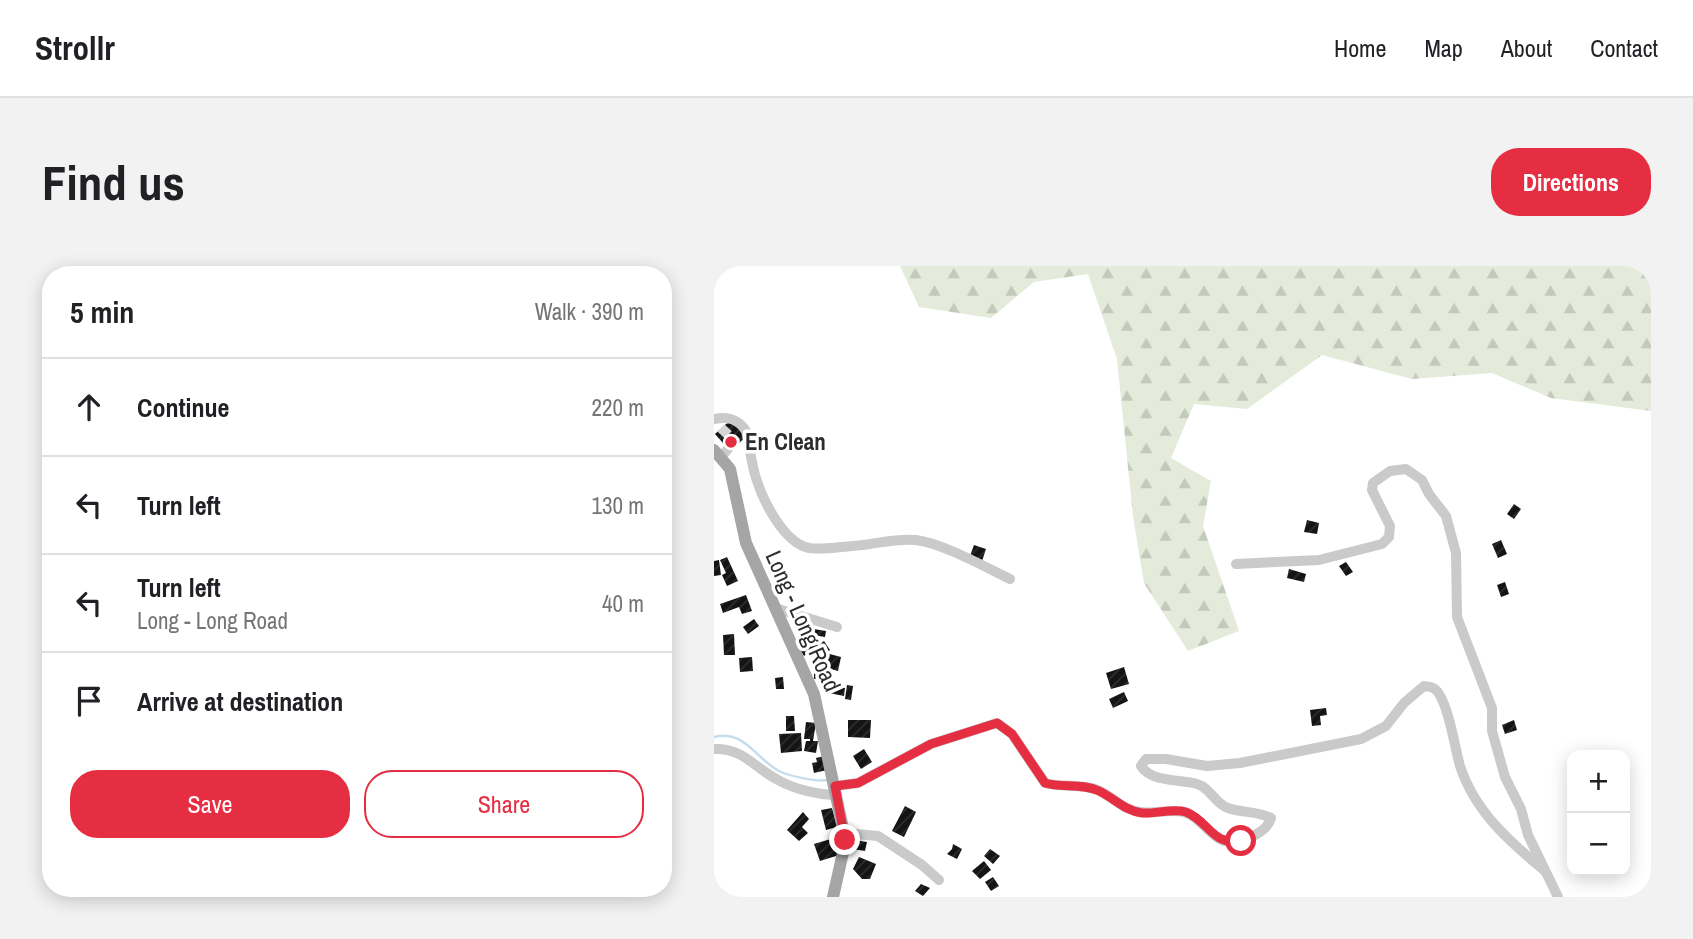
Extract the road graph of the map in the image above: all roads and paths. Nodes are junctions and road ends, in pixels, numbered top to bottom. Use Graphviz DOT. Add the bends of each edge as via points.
graph roads {
  1 [pos="717,422"];
  2 [pos="721,452"];
  3 [pos="1236,564"];
  4 [pos="1010,579"];
  5 [pos="775,608"];
  6 [pos="837,627"];
  7 [pos="714,749"];
  8 [pos="836,790"];
  9 [pos="844,833"];
  10 [pos="1545,871"];
  11 [pos="939,880"];
  12 [pos="833,897"];
  13 [pos="1558,897"];
  1 -- 4 [label="street" via="730,418 746,431 756,480 781,528 797,543 825,548 918,540"];
  2 -- 5 [label="main road, Long - Long Road" via="730,469 746,543"];
  3 -- 10 [label="street" via="1319,560 1382,544 1390,537 1390,526 1372,486 1397,469 1415,473 1446,516 1453,536 1457,617 1492,708 1492,731 1505,777"];
  5 -- 6 [label="street"];
  5 -- 8 [label="main road, Long - Long Road" via="814,694"];
  7 -- 8 [label="street" via="731,750 787,784 825,795"];
  8 -- 9 [label="main road, Long - Long Road"];
  8 -- 10 [label="street" via="931,744 997,723 1012,734 1045,783 1098,791 1143,813 1182,811 1230,843 1266,827 1271,818 1222,805 1197,784 1146,773 1142,762 1240,763 1361,739 1386,726 1404,703 1429,686 1441,700 1460,767 1478,803 1505,837"];
  9 -- 11 [label="street" via="878,836"];
  9 -- 12 [label="main road, Long - Long Road"];
  10 -- 13 [label="street"];
}
